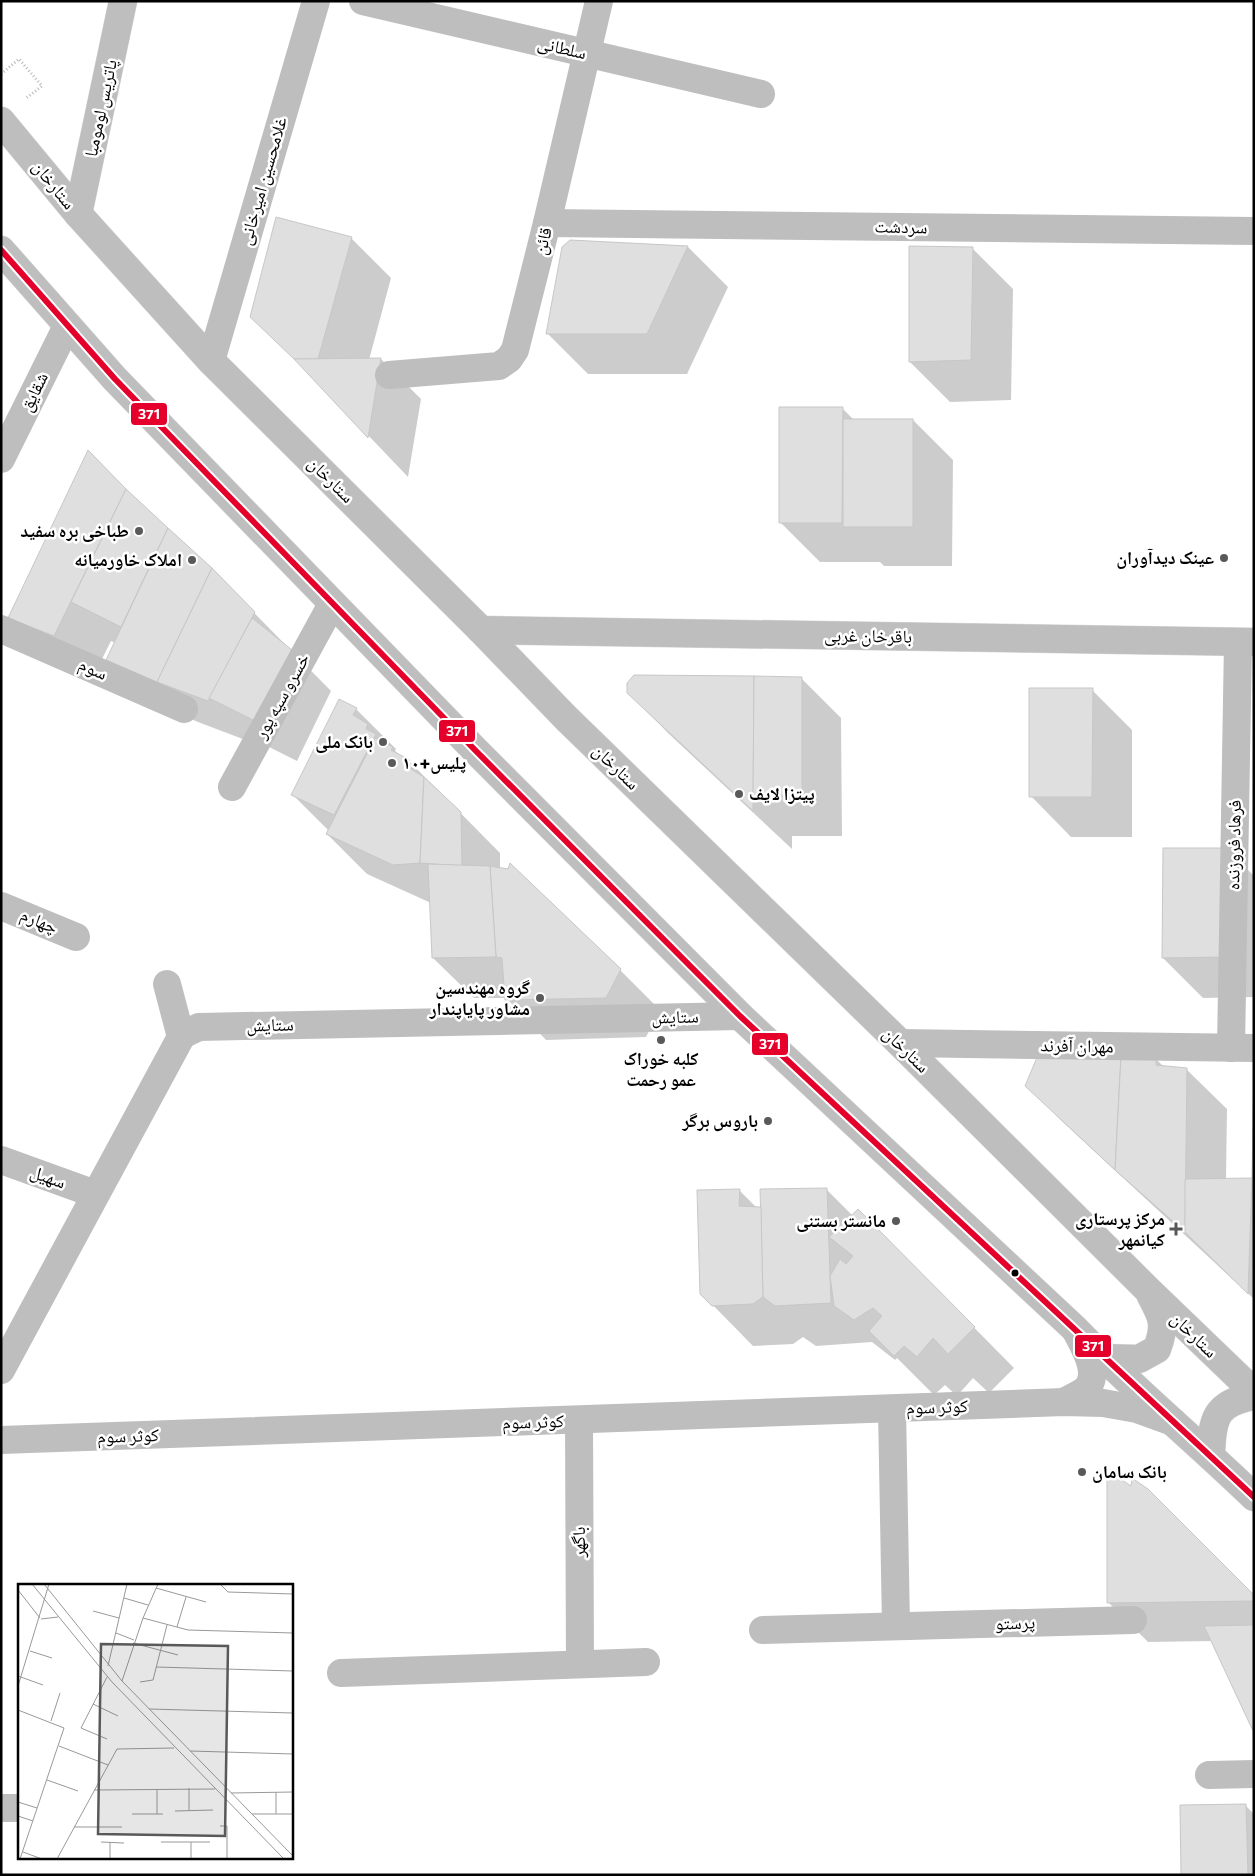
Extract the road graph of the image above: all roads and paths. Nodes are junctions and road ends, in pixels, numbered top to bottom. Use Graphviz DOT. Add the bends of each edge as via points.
graph roads {
  1 [pos="123,1"];
  2 [pos="316,1"];
  3 [pos="363,1"];
  4 [pos="599,1"];
  5 [pos="586,54"];
  6 [pos="1,74"];
  7 [pos="42,86"];
  8 [pos="761,94"];
  9 [pos="1,121"];
  10 [pos="78,214"];
  11 [pos="547,223"];
  12 [pos="1254,231"];
  13 [pos="1,250"];
  14 [pos="67,326"];
  15 [pos="211,361"];
  16 [pos="389,375"];
  17 [pos="1,459"];
  18 [pos="332,604"];
  19 [pos="1,629"];
  20 [pos="481,630"];
  21 [pos="1246,642"];
  22 [pos="184,709"];
  23 [pos="232,787"];
  24 [pos="1244,855"];
  25 [pos="1,906"];
  26 [pos="76,937"];
  27 [pos="166,984"];
  28 [pos="740,1016"];
  29 [pos="181,1037"];
  30 [pos="900,1043"];
  31 [pos="1242,1048"];
  32 [pos="1,1160"];
  33 [pos="95,1194"];
  34 [pos="1148,1290"];
  35 [pos="1075,1329"];
  36 [pos="1103,1358"];
  37 [pos="1,1370"];
  38 [pos="1254,1392"];
  39 [pos="1254,1396"];
  40 [pos="1064,1402"];
  41 [pos="892,1409"];
  42 [pos="578,1420"];
  43 [pos="1173,1422"];
  44 [pos="1,1440"];
  45 [pos="1211,1455"];
  46 [pos="1254,1497"];
  47 [pos="1133,1620"];
  48 [pos="896,1626"];
  49 [pos="762,1630"];
  50 [pos="646,1662"];
  51 [pos="580,1664"];
  52 [pos="341,1673"];
  53 [pos="1254,1774"];
  54 [pos="1209,1775"];
  55 [pos="1,1808"];
  56 [pos="18,1808"];
  1 -- 10 [label="street, پاتریس لومومبا"];
  2 -- 15 [label="street, غلامحسین امیرخانی"];
  3 -- 5 [label="street, سلطانی"];
  4 -- 5 [label="street, قائن"];
  5 -- 8 [label="street, سلطانی"];
  5 -- 11 [label="street, قائن"];
  6 -- 7 [label="path" via="19,59"];
  9 -- 10 [label="street, ستارخان"];
  10 -- 15 [label="street, ستارخان"];
  11 -- 12 [label="street, سردشت"];
  11 -- 16 [label="street, قائن" via="515,350 509,359 499,366"];
  13 -- 14 [label="street"];
  14 -- 17 [label="street, شقایق"];
  14 -- 18 [label="street"];
  15 -- 20 [label="street, ستارخان"];
  18 -- 23 [label="street, خسرو سپه پور"];
  18 -- 28 [label="street"];
  19 -- 22 [label="street, سوم"];
  20 -- 21 [label="street, باقرخان غربی"];
  20 -- 30 [label="street, ستارخان" via="566,718"];
  21 -- 24 [label="street, فرهاد فروزنده"];
  24 -- 31 [label="street, فرهاد فروزنده"];
  25 -- 26 [label="street, چهارم"];
  27 -- 29 [label="street"];
  28 -- 29 [label="street, ستایش" via="199,1027"];
  28 -- 35 [label="street"];
  29 -- 33 [label="street"];
  30 -- 31 [label="street, مهران آفرند"];
  30 -- 34 [label="street, ستارخان"];
  32 -- 33 [label="street, سهیل"];
  33 -- 37 [label="street"];
  34 -- 36 [label="street" via="1160,1314 1163,1332 1157,1349 1139,1359"];
  34 -- 38 [label="street, ستارخان"];
  35 -- 36 [label="street"];
  35 -- 40 [label="street" via="1090,1360 1092,1377 1086,1390"];
  36 -- 43 [label="street"];
  39 -- 45 [label="street" via="1238,1399 1222,1408 1212,1428"];
  40 -- 41 [label="street, کوثر سوم"];
  40 -- 43 [label="street, کوثر سوم" via="1103,1403 1137,1409"];
  41 -- 42 [label="street, کوثر سوم"];
  41 -- 48 [label="street"];
  42 -- 44 [label="street, کوثر سوم"];
  42 -- 51 [label="street, باگهر"];
  43 -- 45 [label="street"];
  45 -- 46 [label="street"];
  47 -- 48 [label="street, پرستو"];
  48 -- 49 [label="street, پرستو"];
  50 -- 51 [label="street"];
  51 -- 52 [label="street"];
  53 -- 54 [label="street"];
  55 -- 56 [label="street"];
}
